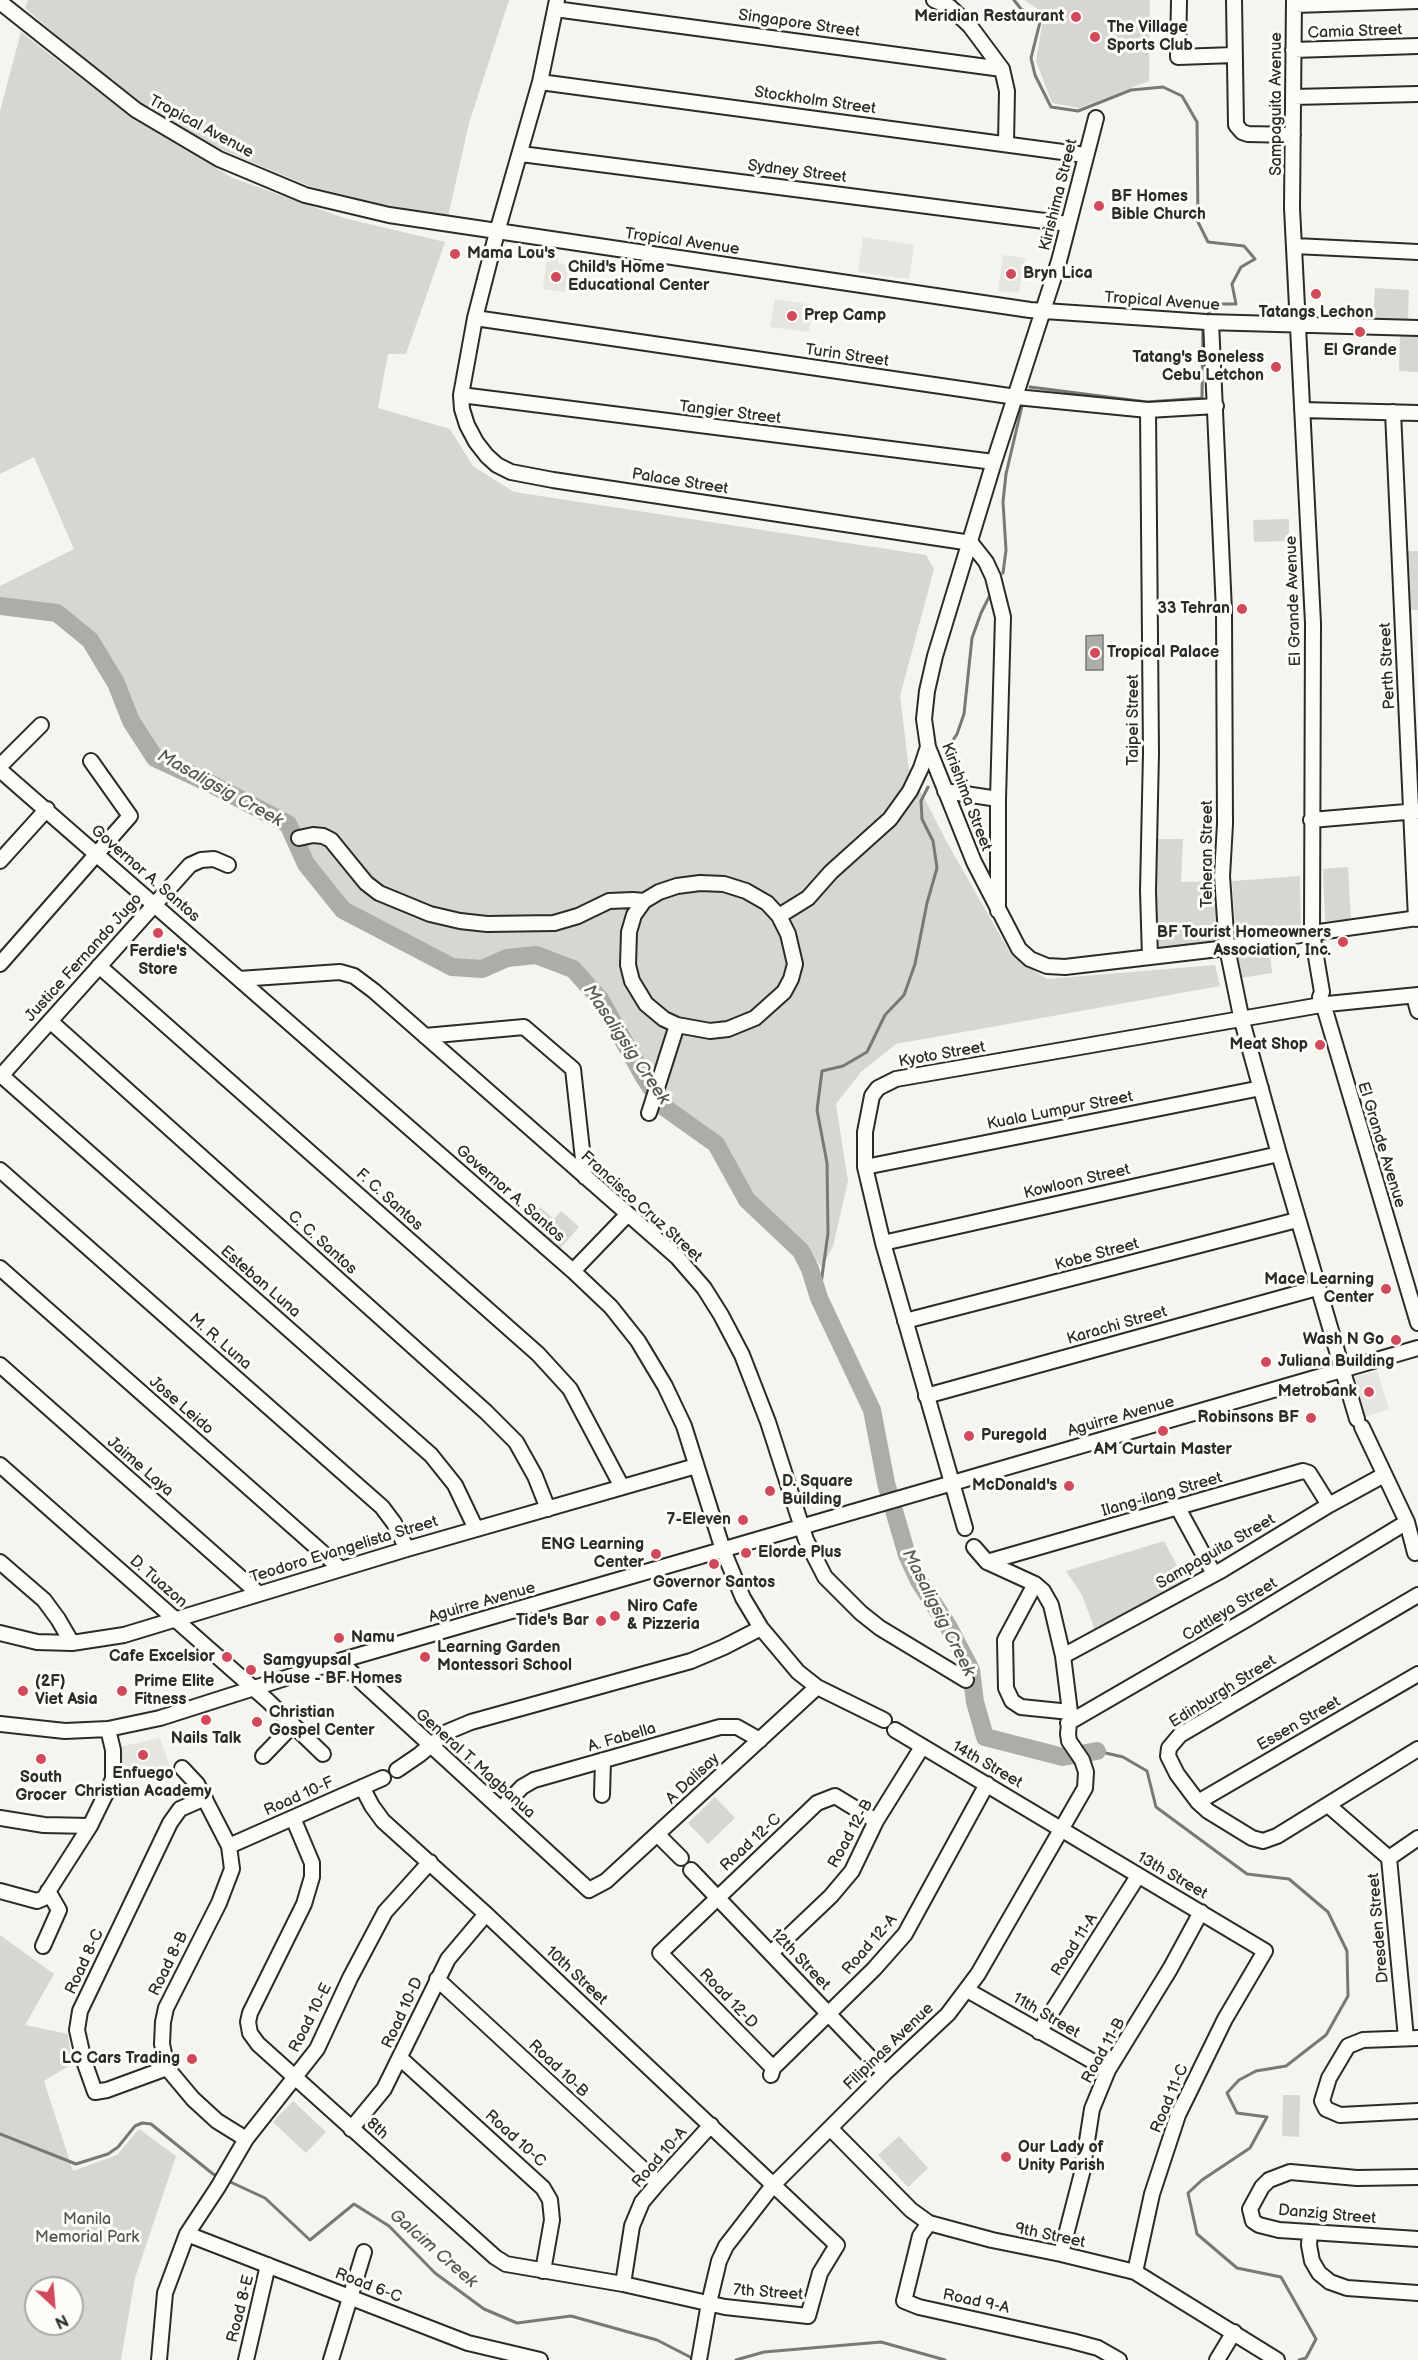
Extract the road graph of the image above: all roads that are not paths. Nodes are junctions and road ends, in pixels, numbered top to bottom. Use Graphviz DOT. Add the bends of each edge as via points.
graph roads {
  1 [pos="934,0"];
  2 [pos="1179,0"];
  3 [pos="1234,0"];
  4 [pos="1418,1"];
  5 [pos="0,2"];
  6 [pos="1294,3"];
  7 [pos="556,4"];
  8 [pos="1418,46"];
  9 [pos="1293,50"];
  10 [pos="1234,55"];
  11 [pos="1002,69"];
  12 [pos="540,82"];
  13 [pos="1418,94"];
  14 [pos="1293,97"];
  15 [pos="1095,118"];
  16 [pos="1293,135"];
  17 [pos="1006,143"];
  18 [pos="521,154"];
  19 [pos="1085,155"];
  20 [pos="1292,208"];
  21 [pos="1068,224"];
  22 [pos="497,232"];
  23 [pos="1295,246"];
  24 [pos="1418,252"];
  25 [pos="1044,311"];
  26 [pos="475,318"];
  27 [pos="1211,322"];
  28 [pos="1298,324"];
  29 [pos="1418,328"];
  30 [pos="461,395"];
  31 [pos="1016,397"];
  32 [pos="1216,406"];
  33 [pos="1148,410"];
  34 [pos="1302,410"];
  35 [pos="1393,412"];
  36 [pos="1418,413"];
  37 [pos="994,462"];
  38 [pos="971,543"];
  39 [pos="41,725"];
  40 [pos="928,747"];
  41 [pos="91,761"];
  42 [pos="0,768"];
  43 [pos="945,791"];
  44 [pos="998,799"];
  45 [pos="46,809"];
  46 [pos="1414,811"];
  47 [pos="1311,820"];
  48 [pos="299,838"];
  49 [pos="97,854"];
  50 [pos="0,861"];
  51 [pos="228,865"];
  52 [pos="644,901"];
  53 [pos="154,904"];
  54 [pos="998,911"];
  55 [pos="778,916"];
  56 [pos="1417,919"];
  57 [pos="1312,933"];
  58 [pos="1227,948"];
  59 [pos="1150,957"];
  60 [pos="0,964"];
  61 [pos="99,966"];
  62 [pos="239,979"];
  63 [pos="1416,995"];
  64 [pos="1324,1003"];
  65 [pos="1418,1011"];
  66 [pos="50,1021"];
  67 [pos="1242,1021"];
  68 [pos="677,1025"];
  69 [pos="425,1036"];
  70 [pos="1,1076"];
  71 [pos="1261,1088"];
  72 [pos="651,1108"];
  73 [pos="1279,1154"];
  74 [pos="865,1167"];
  75 [pos="0,1170"];
  76 [pos="585,1177"];
  77 [pos="627,1215"];
  78 [pos="1297,1220"];
  79 [pos="883,1243"];
  80 [pos="0,1268"];
  81 [pos="573,1271"];
  82 [pos="1317,1288"];
  83 [pos="905,1321"];
  84 [pos="1418,1323"];
  85 [pos="1418,1348"];
  86 [pos="0,1365"];
  87 [pos="1342,1370"];
  88 [pos="926,1396"];
  89 [pos="0,1465"];
  90 [pos="696,1466"];
  91 [pos="1384,1475"];
  92 [pos="951,1484"];
  93 [pos="622,1487"];
  94 [pos="1329,1505"];
  95 [pos="1178,1508"];
  96 [pos="548,1509"];
  97 [pos="1407,1522"];
  98 [pos="801,1527"];
  99 [pos="965,1528"];
  100 [pos="476,1529"];
  101 [pos="974,1547"];
  102 [pos="407,1549"];
  103 [pos="723,1550"];
  104 [pos="1415,1553"];
  105 [pos="0,1562"];
  106 [pos="987,1562"];
  107 [pos="341,1569"];
  108 [pos="1214,1574"];
  109 [pos="1035,1584"];
  110 [pos="258,1593"];
  111 [pos="1418,1594"];
  112 [pos="174,1619"];
  113 [pos="761,1628"];
  114 [pos="0,1633"];
  115 [pos="72,1643"];
  116 [pos="1063,1656"];
  117 [pos="339,1661"];
  118 [pos="1418,1674"];
  119 [pos="966,1680"];
  120 [pos="817,1687"];
  121 [pos="254,1688"];
  122 [pos="1069,1717"];
  123 [pos="884,1720"];
  124 [pos="0,1724"];
  125 [pos="292,1726"];
  126 [pos="108,1729"];
  127 [pos="895,1730"];
  128 [pos="760,1740"];
  129 [pos="431,1746"];
  130 [pos="922,1747"];
  131 [pos="1418,1749"];
  132 [pos="323,1754"];
  133 [pos="263,1756"];
  134 [pos="603,1760"];
  135 [pos="182,1767"];
  136 [pos="397,1770"];
  137 [pos="383,1778"];
  138 [pos="987,1784"];
  139 [pos="362,1787"];
  140 [pos="602,1795"];
  141 [pos="205,1798"];
  142 [pos="1197,1802"];
  143 [pos="1329,1805"];
  144 [pos="501,1809"];
  145 [pos="0,1818"];
  146 [pos="293,1818"];
  147 [pos="876,1821"];
  148 [pos="90,1826"];
  149 [pos="1062,1829"];
  150 [pos="657,1834"];
  151 [pos="1418,1838"];
  152 [pos="229,1846"];
  153 [pos="681,1858"];
  154 [pos="1389,1858"];
  155 [pos="430,1862"];
  156 [pos="691,1870"];
  157 [pos="1138,1876"];
  158 [pos="589,1890"];
  159 [pos="0,1891"];
  160 [pos="46,1894"];
  161 [pos="717,1897"];
  162 [pos="1201,1912"];
  163 [pos="486,1914"];
  164 [pos="42,1946"];
  165 [pos="1265,1951"];
  166 [pos="660,1953"];
  167 [pos="771,1953"];
  168 [pos="437,1979"];
  169 [pos="967,1990"];
  170 [pos="829,2014"];
  171 [pos="1039,2032"];
  172 [pos="1412,2038"];
  173 [pos="400,2058"];
  174 [pos="167,2068"];
  175 [pos="1108,2070"];
  176 [pos="772,2073"];
  177 [pos="885,2073"];
  178 [pos="294,2078"];
  179 [pos="1418,2111"];
  180 [pos="711,2125"];
  181 [pos="830,2128"];
  182 [pos="351,2129"];
  183 [pos="246,2139"];
  184 [pos="1418,2177"];
  185 [pos="658,2183"];
  186 [pos="774,2184"];
  187 [pos="929,2223"];
  188 [pos="1310,2232"];
  189 [pos="187,2234"];
  190 [pos="1418,2239"];
  191 [pos="364,2252"];
  192 [pos="1060,2254"];
  193 [pos="268,2265"];
  194 [pos="543,2271"];
  195 [pos="1135,2272"];
  196 [pos="623,2284"];
  197 [pos="1418,2293"];
  198 [pos="349,2297"];
  199 [pos="709,2303"];
  200 [pos="1233,2332"];
  201 [pos="519,2358"];
  202 [pos="1275,2358"];
  203 [pos="159,2360"];
  204 [pos="246,2360"];
  205 [pos="331,2360"];
  206 [pos="540,2360"];
  207 [pos="699,2360"];
  208 [pos="1119,2360"];
  209 [pos="1217,2360"];
  1 -- 11 [label="street" via="950,7 970,26"];
  2 -- 10 [label="street" via="1178,57"];
  3 -- 10 [label="street"];
  4 -- 6 [label="street"];
  5 -- 22 [label="street, Tropical Avenue" via="136,110 219,159 305,195 388,215"];
  6 -- 9 [label="street, Sampaguita Avenue"];
  7 -- 11 [label="street, Singapore Street"];
  7 -- 12 [label="street, Palace Street"];
  8 -- 9 [label="street, Camia Street"];
  9 -- 14 [label="street, Sampaguita Avenue"];
  10 -- 16 [label="street" via="1234,119 1238,129 1248,134"];
  11 -- 17 [label="street" via="1007,91"];
  12 -- 17 [label="street, Stockholm Street"];
  12 -- 18 [label="street, Palace Street"];
  13 -- 14 [label="street"];
  14 -- 16 [label="street, Sampaguita Avenue"];
  15 -- 19 [label="street, Kirishima Street"];
  16 -- 20 [label="street, Sampaguita Avenue"];
  17 -- 19 [label="street, Stockholm Street"];
  18 -- 21 [label="street, Sydney Street"];
  18 -- 22 [label="street, Palace Street"];
  19 -- 21 [label="street, Kirishima Street"];
  20 -- 23 [label="street, El Grande Avenue"];
  21 -- 25 [label="street, Kirishima Street"];
  22 -- 25 [label="street, Tropical Avenue"];
  22 -- 26 [label="street, Palace Street"];
  23 -- 24 [label="street"];
  23 -- 28 [label="street, El Grande Avenue"];
  25 -- 27 [label="street, Tropical Avenue"];
  25 -- 31 [label="street, Kirishima Street"];
  26 -- 30 [label="street, Palace Street"];
  26 -- 31 [label="street, Turin Street"];
  27 -- 28 [label="street, Tropical Avenue"];
  27 -- 32 [label="street, Teheran Street"];
  28 -- 29 [label="street, Tropical Avenue"];
  28 -- 34 [label="street, El Grande Avenue"];
  30 -- 37 [label="street, Tangier Street"];
  30 -- 38 [label="street, Palace Street" via="462,410 476,442 497,465 511,472"];
  31 -- 33 [label="street, Turin Street"];
  31 -- 37 [label="street, Kirishima Street"];
  32 -- 33 [label="street, Turin Street"];
  32 -- 58 [label="street, Teheran Street" via="1224,611 1222,876"];
  33 -- 59 [label="street, Taipei Street"];
  34 -- 35 [label="street"];
  34 -- 47 [label="street, El Grande Avenue" via="1313,623"];
  35 -- 36 [label="street"];
  35 -- 46 [label="street, Perth Street"];
  37 -- 38 [label="street, Kirishima Street"];
  38 -- 40 [label="street, Kirishima Street" via="927,691 924,719"];
  38 -- 44 [label="street" via="993,577 1004,617"];
  39 -- 42 [label="street"];
  40 -- 43 [label="street, Kirishima Street"];
  40 -- 55 [label="street" via="910,791 890,819 808,898"];
  41 -- 49 [label="street" via="130,816"];
  42 -- 45 [label="street, Governor A. Santos"];
  43 -- 44 [label="street"];
  43 -- 54 [label="street, Kirishima Street"];
  44 -- 54 [label="street"];
  45 -- 49 [label="street, Governor A. Santos"];
  45 -- 50 [label="street"];
  46 -- 47 [label="street"];
  46 -- 56 [label="street, Perth Street"];
  47 -- 57 [label="street, El Grande Avenue"];
  48 -- 52 [label="street" via="313,835 331,840 379,893 430,914 460,921 554,922 609,901"];
  49 -- 53 [label="street, Governor A. Santos"];
  49 -- 60 [label="street"];
  51 -- 53 [label="street, Justice Fernando Jugo" via="214,859 190,865"];
  52 -- 55 [label="street" via="677,886 724,884 767,903"];
  52 -- 68 [label="street" via="629,932 628,965 632,981 646,1004"];
  53 -- 61 [label="street, Justice Fernando Jugo"];
  53 -- 62 [label="street, Governor A. Santos"];
  54 -- 59 [label="street, Kirishima Street" via="1019,949 1047,966"];
  55 -- 68 [label="street" via="788,934 795,964 784,992 769,1008 740,1026 710,1031"];
  56 -- 57 [label="street, Kirishima Street"];
  57 -- 58 [label="street, Kirishima Street"];
  57 -- 64 [label="street, El Grande Avenue"];
  58 -- 59 [label="street, Kirishima Street"];
  58 -- 67 [label="street, Teheran Street"];
  61 -- 66 [label="street, Justice Fernando Jugo"];
  61 -- 93 [label="street, F. C. Santos" via="538,1354 570,1389"];
  62 -- 69 [label="street, Francisco Cruz Street" via="340,972 354,976"];
  62 -- 81 [label="street, Governor A. Santos"];
  63 -- 64 [label="street, Kyoto Street"];
  63 -- 65 [label="street"];
  64 -- 67 [label="street, Kyoto Street"];
  64 -- 84 [label="street, El Grande Avenue"];
  66 -- 70 [label="street, Justice Fernando Jugo"];
  66 -- 96 [label="street, C. C. Santos" via="486,1412 516,1442 536,1476"];
  67 -- 71 [label="street, Teheran Street"];
  67 -- 74 [label="street, Kyoto Street" via="886,1082 872,1096 868,1109"];
  68 -- 72 [label="street"];
  69 -- 76 [label="street, Francisco Cruz Street"];
  69 -- 76 [label="street" via="524,1027 573,1070"];
  70 -- 100 [label="street, Esteban Luna" via="431,1455 455,1485"];
  71 -- 73 [label="street, Teheran Street"];
  71 -- 74 [label="street, Kuala Lumpur Street"];
  73 -- 78 [label="street, Teheran Street"];
  73 -- 79 [label="street, Kowloon Street"];
  74 -- 79 [label="street, Kyoto Street"];
  75 -- 102 [label="street, M. R. Luna" via="382,1507"];
  76 -- 77 [label="street, Francisco Cruz Street"];
  77 -- 81 [label="street"];
  77 -- 98 [label="street, Francisco Cruz Street" via="686,1267 730,1329 753,1378"];
  78 -- 82 [label="street, Teheran Street"];
  78 -- 83 [label="street, Kobe Street"];
  79 -- 83 [label="street, Kyoto Street"];
  80 -- 107 [label="street, Jose Leido"];
  81 -- 90 [label="street, Governor A. Santos" via="610,1307 652,1362 684,1426"];
  82 -- 87 [label="street, Teheran Street"];
  82 -- 88 [label="street, Karachi Street"];
  83 -- 88 [label="street, Kyoto Street"];
  85 -- 87 [label="street, Aguirre Avenue"];
  86 -- 110 [label="street, Jaime Laya"];
  87 -- 91 [label="street, Teheran Street"];
  87 -- 92 [label="street, Aguirre Avenue"];
  88 -- 92 [label="street, Kyoto Street"];
  89 -- 112 [label="street, D. Tuazon"];
  90 -- 93 [label="street, Teodoro Evangelista Street"];
  90 -- 103 [label="street, Governor A. Santos"];
  91 -- 94 [label="street, Sampaguita Street"];
  91 -- 97 [label="street, Teheran Street"];
  92 -- 98 [label="street, Aguirre Avenue"];
  92 -- 99 [label="street, Kyoto Street"];
  93 -- 96 [label="street, Teodoro Evangelista Street"];
  94 -- 95 [label="street, Ilang-ilang Street" via="1309,1473 1303,1471"];
  94 -- 108 [label="street, Sampaguita Street"];
  95 -- 106 [label="street, Ilang-ilang Street"];
  95 -- 108 [label="street"];
  96 -- 100 [label="street, Teodoro Evangelista Street"];
  97 -- 104 [label="street, Teheran Street"];
  97 -- 122 [label="street, Cattleya Street" via="1240,1624"];
  98 -- 103 [label="street, Aguirre Avenue"];
  98 -- 119 [label="street, Francisco Cruz Street" via="825,1577 861,1613"];
  100 -- 102 [label="street, Teodoro Evangelista Street"];
  101 -- 106 [label="street"];
  102 -- 107 [label="street, Teodoro Evangelista Street"];
  103 -- 113 [label="street, Governor A. Santos" via="743,1598"];
  103 -- 117 [label="street, Aguirre Avenue"];
  105 -- 115 [label="street" via="44,1600"];
  106 -- 109 [label="street"];
  107 -- 110 [label="street, Teodoro Evangelista Street"];
  108 -- 116 [label="street, Sampaguita Street"];
  109 -- 116 [label="street" via="1051,1605"];
  109 -- 122 [label="street" via="1005,1640 1006,1688 1012,1701 1021,1707"];
  110 -- 112 [label="street, Teodoro Evangelista Street"];
  111 -- 142 [label="street, Edinburgh Street" via="1180,1735 1168,1755"];
  112 -- 115 [label="street, Teodoro Evangelista Street" via="124,1635"];
  112 -- 121 [label="street, D. Tuazon"];
  113 -- 120 [label="street, Governor A. Santos" via="798,1672"];
  113 -- 129 [label="street" via="691,1661 471,1722 447,1732"];
  114 -- 115 [label="street, Teodoro Evangelista Street" via="37,1642"];
  116 -- 122 [label="street"];
  117 -- 121 [label="street, Aguirre Avenue"];
  117 -- 129 [label="street, General T. Magbanua"];
  118 -- 142 [label="street, Essen Street"];
  120 -- 123 [label="street, Governor A. Santos"];
  120 -- 128 [label="street, A Dalisay"];
  121 -- 125 [label="street, D. Tuazon"];
  121 -- 126 [label="street, Aguirre Avenue" via="160,1718"];
  122 -- 149 [label="street, Filipinas Avenue" via="1069,1741 1086,1772 1085,1788"];
  124 -- 126 [label="street, Aguirre Avenue" via="65,1731"];
  125 -- 132 [label="street, D. Tuazon"];
  125 -- 133 [label="street"];
  126 -- 148 [label="street" via="114,1779"];
  127 -- 130 [label="street, 14th Street"];
  128 -- 134 [label="street, A. Fabella" via="737,1727 720,1727"];
  128 -- 150 [label="street, A Dalisay"];
  129 -- 136 [label="street"];
  129 -- 144 [label="street, General T. Magbanua"];
  130 -- 138 [label="street, 14th Street"];
  130 -- 147 [label="street, Road 12-B"];
  131 -- 143 [label="street, Edinburgh Street"];
  134 -- 140 [label="street"];
  134 -- 144 [label="street, A. Fabella" via="534,1780"];
  135 -- 141 [label="street"];
  137 -- 139 [label="street, Road 10-F"];
  138 -- 149 [label="street, 14th Street"];
  138 -- 170 [label="street, Road 12-A" via="905,1934"];
  139 -- 146 [label="street, Road 10-F"];
  139 -- 155 [label="street, 10th Street" via="383,1821"];
  141 -- 152 [label="street"];
  141 -- 174 [label="street, Road 8-C" via="180,1809 170,1823 80,2011 77,2030 94,2092"];
  142 -- 143 [label="street, Edinburgh Street" via="1252,1838 1263,1841"];
  143 -- 154 [label="street, Dresden Street"];
  144 -- 158 [label="street, General T. Magbanua"];
  145 -- 148 [label="street" via="44,1825"];
  146 -- 152 [label="street, Road 10-F"];
  146 -- 178 [label="street, 8th" via="312,1863 312,1877 304,1904 248,2022 258,2044"];
  147 -- 161 [label="street, Road 12-C" via="835,1797 817,1803"];
  147 -- 167 [label="street, Road 12-B" via="852,1871"];
  148 -- 160 [label="street"];
  149 -- 157 [label="street, 13th Street"];
  149 -- 169 [label="street, Filipinas Avenue"];
  150 -- 153 [label="street"];
  150 -- 158 [label="street, A Dalisay" via="606,1881"];
  151 -- 154 [label="street"];
  152 -- 174 [label="street, Road 8-B" via="230,1878 166,2008 162,2044"];
  154 -- 172 [label="street, Dresden Street"];
  155 -- 163 [label="street, 10th Street"];
  155 -- 178 [label="street, Road 10-E" via="385,1912 317,2049"];
  156 -- 161 [label="street, 12th Street"];
  157 -- 162 [label="street, 13th Street"];
  157 -- 171 [label="street, Road 11-A"];
  159 -- 160 [label="street" via="37,1901"];
  160 -- 164 [label="street" via="59,1910"];
  161 -- 166 [label="street, Road 12-C"];
  161 -- 167 [label="street, 12th Street"];
  162 -- 165 [label="street, 13th Street"];
  162 -- 175 [label="street, Road 11-B"];
  163 -- 168 [label="street, Road 10-D" via="459,1944"];
  163 -- 180 [label="street, 10th Street"];
  165 -- 195 [label="street, Road 11-C" via="1225,2019 1178,2115 1152,2194"];
  166 -- 176 [label="street, Road 12-D"];
  167 -- 170 [label="street, 12th Street"];
  168 -- 173 [label="street, Road 10-D"];
  168 -- 185 [label="street, Road 10-B"];
  169 -- 171 [label="street, 11th Street"];
  169 -- 177 [label="street, Filipinas Avenue" via="948,2014"];
  170 -- 176 [label="street, Road 12-A"];
  170 -- 177 [label="street, 12th Street"];
  171 -- 175 [label="street, 11th Street"];
  172 -- 179 [label="street" via="1363,2040 1348,2046 1329,2078 1322,2101 1326,2109 1340,2115"];
  173 -- 182 [label="street, Road 10-D" via="384,2089"];
  173 -- 194 [label="street, Road 10-C" via="543,2188 550,2200 552,2220"];
  174 -- 183 [label="street" via="217,2121"];
  175 -- 192 [label="street, Road 11-B" via="1092,2109 1082,2173"];
  177 -- 181 [label="street, Filipinas Avenue"];
  178 -- 182 [label="street, 8th"];
  178 -- 183 [label="street, Road 10-E"];
  180 -- 185 [label="street, Road 10-A"];
  180 -- 186 [label="street, 10th Street"];
  181 -- 186 [label="street, Filipinas Avenue"];
  181 -- 187 [label="street, 9th Street" via="911,2210"];
  182 -- 194 [label="street, 8th" via="495,2258"];
  183 -- 189 [label="street, Road 10-E"];
  184 -- 188 [label="street, Danzig Street" via="1357,2178 1290,2172 1269,2180 1250,2209 1254,2221 1279,2230"];
  185 -- 196 [label="street, Road 10-A" via="642,2202 633,2226"];
  186 -- 199 [label="street, Filipinas Avenue" via="726,2246"];
  186 -- 199 [label="street, 7th Street" via="837,2245 820,2273 807,2316"];
  187 -- 192 [label="street, 9th Street"];
  187 -- 208 [label="street, Road 9-A" via="920,2236 904,2301 1098,2348"];
  188 -- 190 [label="street, Danzig Street"];
  188 -- 197 [label="street" via="1312,2261 1330,2282 1347,2288"];
  189 -- 193 [label="street, Road 6-C"];
  189 -- 203 [label="street, Road 10-E" via="165,2293"];
  191 -- 198 [label="street"];
  192 -- 195 [label="street, 9th Street"];
  193 -- 198 [label="street, Road 6-C"];
  193 -- 204 [label="street, Road 8-E"];
  194 -- 196 [label="street, 8th"];
  195 -- 200 [label="street, 9th Street"];
  196 -- 199 [label="street, 8th"];
  198 -- 201 [label="street, Road 6-C" via="468,2343"];
  198 -- 205 [label="street"];
  199 -- 207 [label="street, Filipinas Avenue"];
  200 -- 202 [label="street, 9th Street"];
  200 -- 209 [label="street"];
  201 -- 206 [label="street, Road 6-C"];
}
